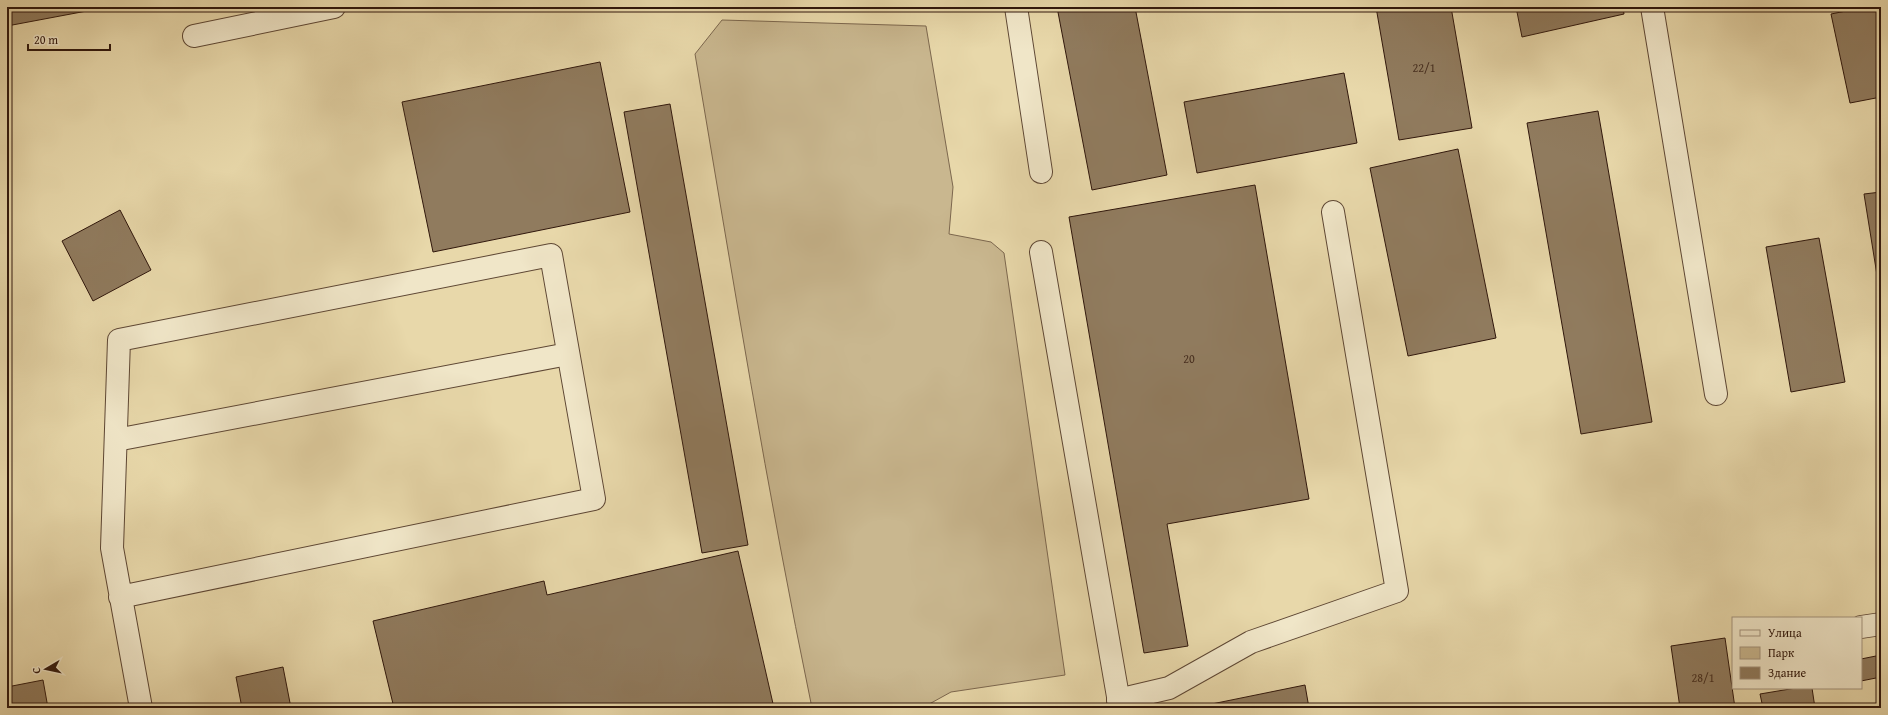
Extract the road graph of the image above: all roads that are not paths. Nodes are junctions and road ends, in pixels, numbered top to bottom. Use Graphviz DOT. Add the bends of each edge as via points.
graph roads {
  1 [pos="334,7"];
  2 [pos="1016,7"];
  3 [pos="1652,7"];
  4 [pos="194,36"];
  5 [pos="1041,172"];
  6 [pos="1332,212"];
  7 [pos="1041,252"];
  8 [pos="568,354"];
  9 [pos="1716,394"];
  10 [pos="116,440"];
  11 [pos="120,597"];
  12 [pos="1881,624"];
  13 [pos="1862,627"];
  14 [pos="1119,704"];
  15 [pos="142,708"];
  1 -- 4 [label="lane"];
  2 -- 5 [label="lane"];
  3 -- 9 [label="lane"];
  6 -- 14 [label="lane" via="1397,591 1251,642 1168,688"];
  7 -- 14 [label="lane"];
  8 -- 10 [label="lane"];
  8 -- 10 [label="lane" via="551,255 119,340"];
  8 -- 11 [label="lane" via="594,499"];
  10 -- 11 [label="lane" via="112,548"];
  11 -- 15 [label="lane"];
  12 -- 13 [label="lane"];
}
